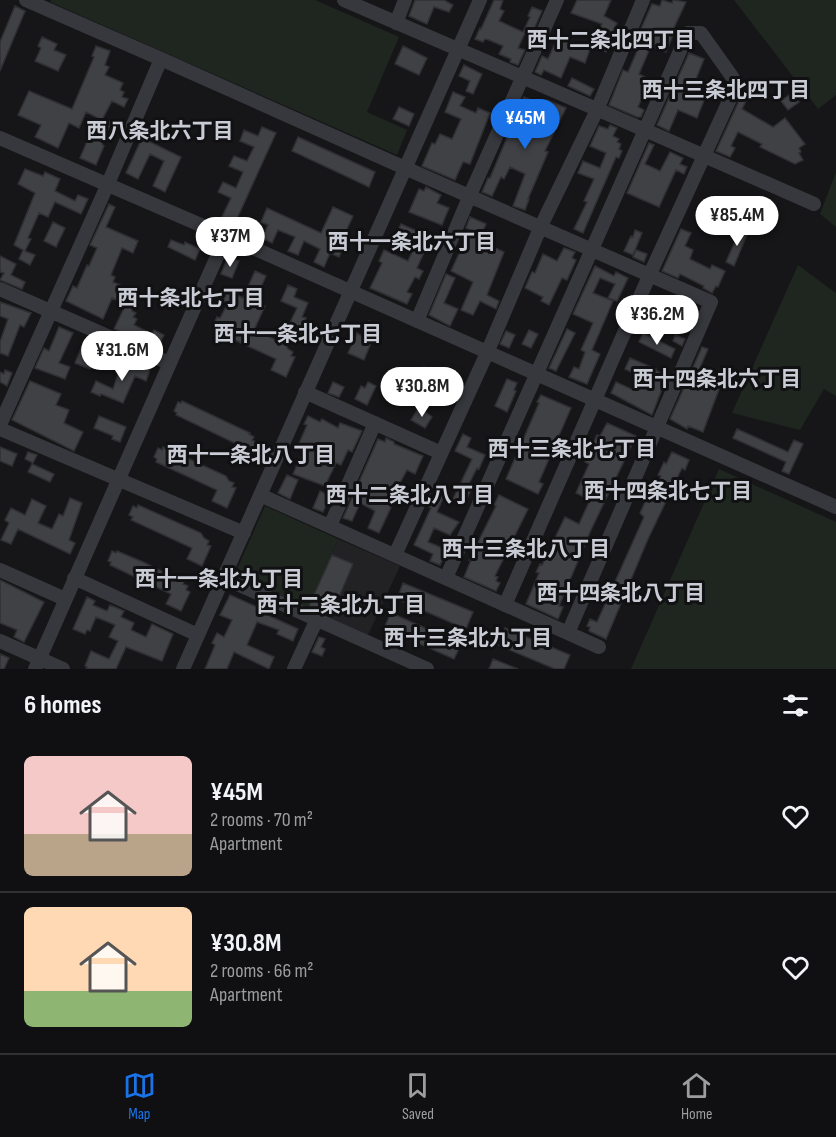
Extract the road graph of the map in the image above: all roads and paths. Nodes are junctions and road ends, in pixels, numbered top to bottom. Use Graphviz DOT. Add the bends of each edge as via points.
graph roads {
  1 [pos="26,0"];
  2 [pos="344,0"];
  3 [pos="405,0"];
  4 [pos="480,0"];
  5 [pos="556,0"];
  6 [pos="643,0"];
  7 [pos="396,22"];
  8 [pos="458,49"];
  9 [pos="160,59"];
  10 [pos="523,78"];
  11 [pos="597,110"];
  12 [pos="645,130"];
  13 [pos="0,138"];
  14 [pos="703,156"];
  15 [pos="405,168"];
  16 [pos="107,186"];
  17 [pos="470,195"];
  18 [pos="814,204"];
  19 [pos="541,226"];
  20 [pos="226,236"];
  21 [pos="591,248"];
  22 [pos="650,274"];
  23 [pos="0,289"];
  24 [pos="350,291"];
  25 [pos="50,312"];
  26 [pos="417,321"];
  27 [pos="487,353"];
  28 [pos="169,363"];
  29 [pos="535,375"];
  30 [pos="305,392"];
  31 [pos="594,400"];
  32 [pos="375,423"];
  33 [pos="0,427"];
  34 [pos="658,428"];
  35 [pos="441,453"];
  36 [pos="117,481"];
  37 [pos="260,495"];
  38 [pos="836,507"];
  39 [pos="330,526"];
  40 [pos="244,533"];
  41 [pos="395,555"];
  42 [pos="0,570"];
  43 [pos="74,578"];
  44 [pos="224,578"];
  45 [pos="446,578"];
  46 [pos="65,598"];
  47 [pos="505,605"];
  48 [pos="317,619"];
  49 [pos="568,633"];
  50 [pos="198,635"];
  51 [pos="0,641"];
  52 [pos="599,647"];
  53 [pos="37,664"];
  54 [pos="63,669"];
  55 [pos="183,669"];
  56 [pos="294,669"];
  57 [pos="427,669"];
  1 -- 9 [label="street"];
  2 -- 7 [label="street"];
  3 -- 7 [label="street"];
  4 -- 8 [label="street"];
  5 -- 10 [label="street"];
  6 -- 11 [label="street"];
  7 -- 8 [label="street"];
  8 -- 10 [label="street"];
  8 -- 15 [label="street"];
  9 -- 15 [label="street"];
  9 -- 16 [label="street"];
  10 -- 11 [label="street"];
  10 -- 17 [label="street"];
  11 -- 12 [label="street"];
  11 -- 19 [label="street"];
  12 -- 14 [label="street"];
  12 -- 14 [label="street" via="688,33 701,33 733,78 735,88"];
  12 -- 21 [label="street"];
  13 -- 16 [label="street"];
  14 -- 18 [label="street"];
  14 -- 22 [label="street"];
  15 -- 17 [label="street"];
  15 -- 24 [label="street"];
  16 -- 20 [label="street"];
  16 -- 25 [label="street"];
  17 -- 19 [label="street"];
  17 -- 26 [label="street"];
  19 -- 21 [label="street"];
  19 -- 27 [label="street"];
  20 -- 24 [label="street"];
  20 -- 28 [label="street"];
  21 -- 22 [label="street"];
  21 -- 29 [label="street"];
  22 -- 31 [label="street"];
  22 -- 34 [label="street" via="711,302"];
  23 -- 25 [label="street"];
  24 -- 26 [label="street"];
  24 -- 30 [label="street"];
  25 -- 28 [label="street"];
  25 -- 33 [label="street"];
  26 -- 27 [label="street"];
  27 -- 29 [label="street"];
  27 -- 35 [label="street"];
  28 -- 36 [label="street"];
  29 -- 31 [label="street"];
  29 -- 45 [label="street"];
  30 -- 32 [label="street"];
  30 -- 37 [label="street"];
  31 -- 34 [label="street"];
  31 -- 47 [label="street"];
  32 -- 35 [label="street"];
  32 -- 39 [label="street"];
  33 -- 36 [label="street"];
  34 -- 38 [label="street"];
  34 -- 49 [label="street"];
  35 -- 41 [label="street"];
  36 -- 40 [label="street"];
  36 -- 43 [label="street"];
  37 -- 39 [label="street"];
  37 -- 40 [label="street"];
  39 -- 41 [label="street"];
  40 -- 44 [label="street"];
  41 -- 45 [label="street"];
  42 -- 46 [label="street"];
  43 -- 46 [label="street"];
  43 -- 50 [label="street"];
  44 -- 48 [label="street"];
  44 -- 50 [label="street"];
  45 -- 47 [label="street"];
  46 -- 53 [label="street"];
  47 -- 49 [label="street"];
  48 -- 56 [label="street"];
  48 -- 57 [label="street"];
  49 -- 52 [label="street"];
  50 -- 55 [label="street"];
  51 -- 53 [label="street"];
  53 -- 54 [label="street"];
}
